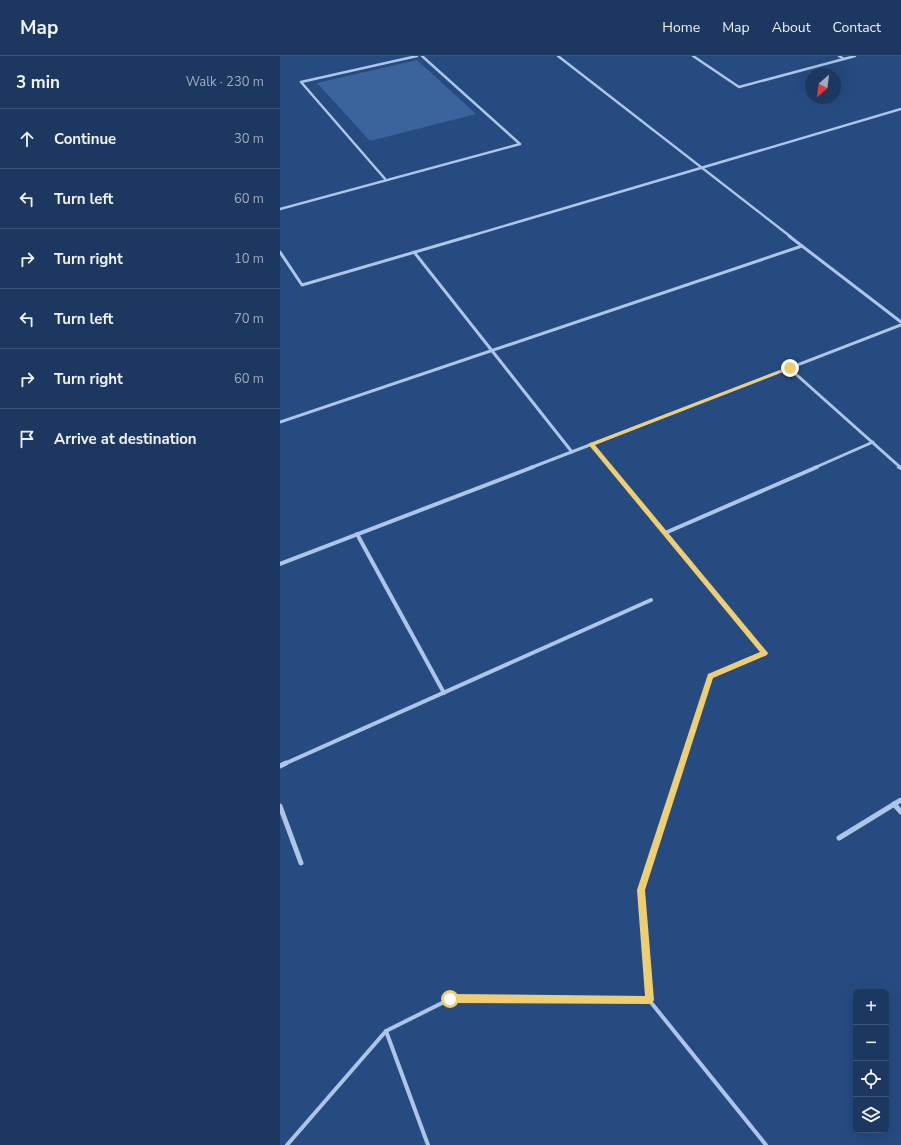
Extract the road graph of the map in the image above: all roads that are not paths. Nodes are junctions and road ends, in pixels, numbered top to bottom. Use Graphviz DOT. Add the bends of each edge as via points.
graph roads {
  1 [pos="417,56"];
  2 [pos="422,56"];
  3 [pos="558,56"];
  4 [pos="693,56"];
  5 [pos="839,56"];
  6 [pos="855,56"];
  7 [pos="844,59"];
  8 [pos="901,109"];
  9 [pos="701,168"];
  10 [pos="386,180"];
  11 [pos="280,209"];
  12 [pos="802,246"];
  13 [pos="280,252"];
  14 [pos="414,252"];
  15 [pos="901,323"];
  16 [pos="492,351"];
  17 [pos="790,368"];
  18 [pos="280,422"];
  19 [pos="873,442"];
  20 [pos="591,444"];
  21 [pos="572,452"];
  22 [pos="901,468"];
  23 [pos="665,533"];
  24 [pos="357,534"];
  25 [pos="280,564"];
  26 [pos="651,600"];
  27 [pos="747,632"];
  28 [pos="444,693"];
  29 [pos="280,766"];
  30 [pos="901,800"];
  31 [pos="894,804"];
  32 [pos="280,806"];
  33 [pos="901,812"];
  34 [pos="839,838"];
  35 [pos="301,863"];
  36 [pos="649,1000"];
  37 [pos="386,1031"];
  38 [pos="287,1145"];
  39 [pos="428,1145"];
  40 [pos="766,1145"];
  1 -- 10 [label="street" via="301,82"];
  2 -- 10 [label="street" via="520,144"];
  3 -- 9 [label="street"];
  4 -- 7 [label="street" via="739,87"];
  5 -- 7 [label="street"];
  6 -- 7 [label="street"];
  8 -- 9 [label="street"];
  9 -- 12 [label="street"];
  9 -- 14 [label="street"];
  10 -- 11 [label="street"];
  12 -- 15 [label="street"];
  12 -- 16 [label="street"];
  13 -- 14 [label="street" via="302,285"];
  14 -- 16 [label="street"];
  15 -- 17 [label="street"];
  16 -- 18 [label="street"];
  16 -- 21 [label="street"];
  17 -- 19 [label="street"];
  17 -- 20 [label="street"];
  19 -- 22 [label="street"];
  19 -- 23 [label="street"];
  20 -- 21 [label="street"];
  20 -- 23 [label="street"];
  21 -- 24 [label="street"];
  23 -- 27 [label="street"];
  24 -- 25 [label="street"];
  24 -- 28 [label="street"];
  26 -- 28 [label="street"];
  27 -- 36 [label="lane" via="765,653 710,676 641,890"];
  28 -- 29 [label="street"];
  30 -- 31 [label="street"];
  31 -- 33 [label="street"];
  31 -- 34 [label="street"];
  32 -- 35 [label="street"];
  36 -- 37 [label="lane" via="450,999"];
  36 -- 40 [label="lane"];
  37 -- 38 [label="lane"];
  37 -- 39 [label="lane"];
}
